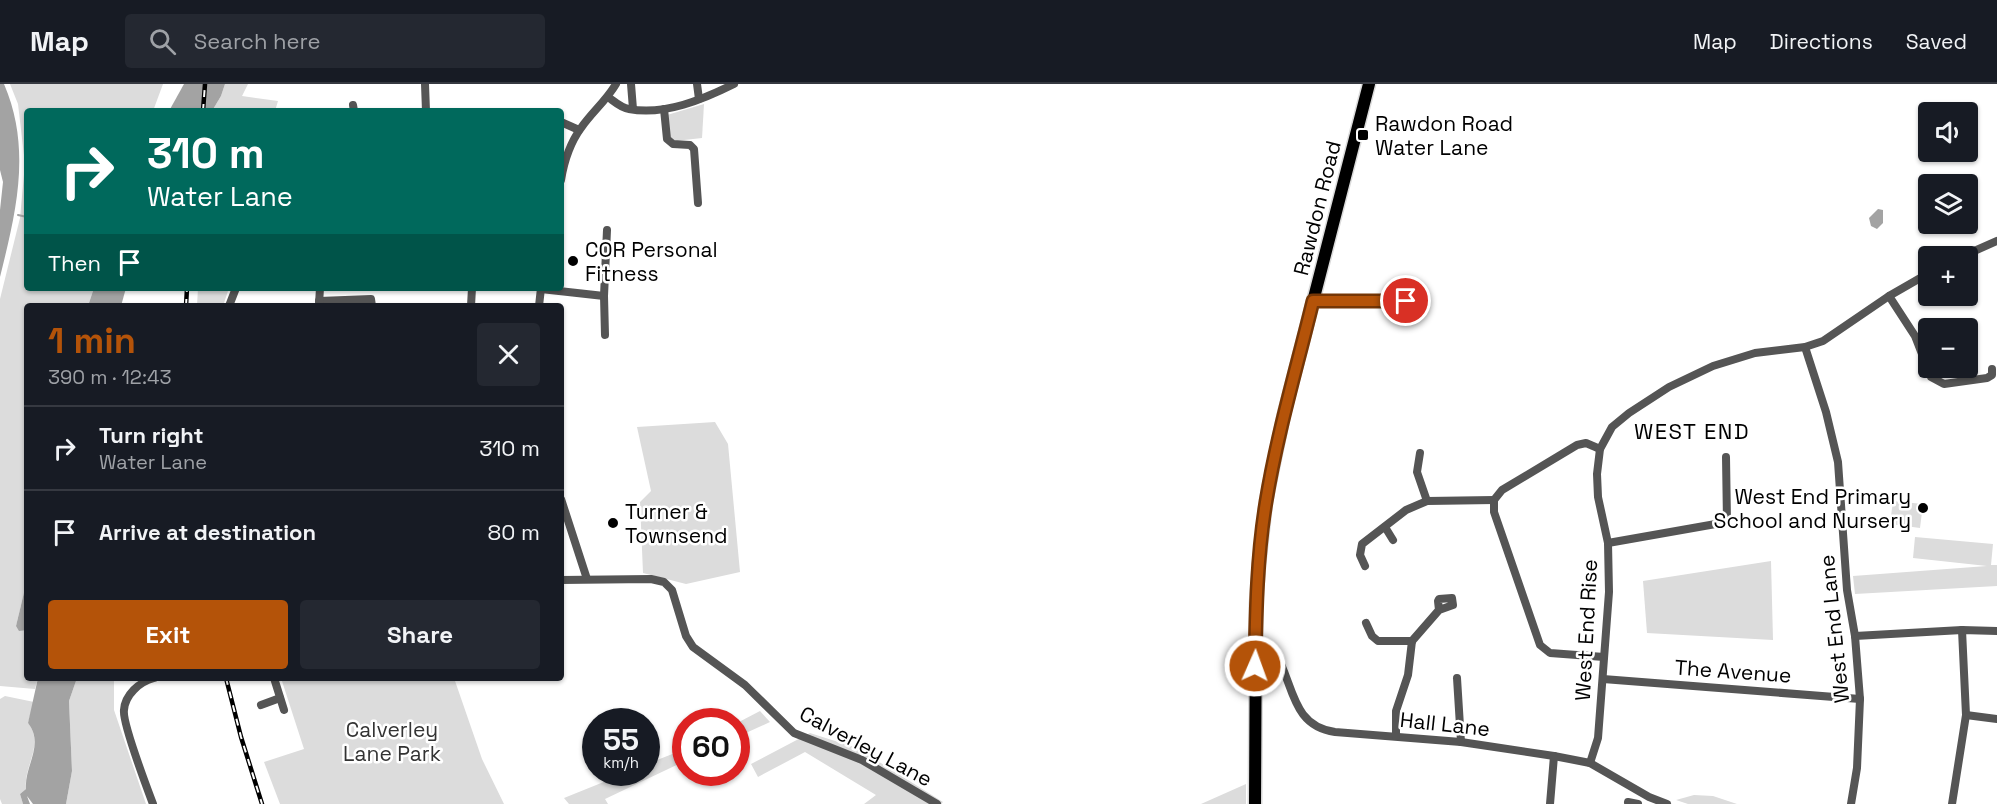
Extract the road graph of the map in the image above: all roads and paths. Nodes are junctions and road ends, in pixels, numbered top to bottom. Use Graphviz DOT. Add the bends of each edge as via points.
graph roads {
  1 [pos="425,84"];
  2 [pos="616,84"];
  3 [pos="630,84"];
  4 [pos="697,84"];
  5 [pos="734,84"];
  6 [pos="1369,84"];
  7 [pos="609,97"];
  8 [pos="699,99"];
  9 [pos="426,108"];
  10 [pos="633,109"];
  11 [pos="664,109"];
  12 [pos="564,123"];
  13 [pos="579,130"];
  14 [pos="564,164"];
  15 [pos="698,204"];
  16 [pos="607,230"];
  17 [pos="1997,241"];
  18 [pos="1978,249"];
  19 [pos="1918,279"];
  20 [pos="559,291"];
  21 [pos="604,296"];
  22 [pos="1889,296"];
  23 [pos="1422,300"];
  24 [pos="1313,301"];
  25 [pos="329,303"];
  26 [pos="372,303"];
  27 [pos="605,335"];
  28 [pos="1805,347"];
  29 [pos="1992,369"];
  30 [pos="1600,448"];
  31 [pos="1420,453"];
  32 [pos="1726,457"];
  33 [pos="1494,500"];
  34 [pos="1427,501"];
  35 [pos="564,508"];
  36 [pos="1385,527"];
  37 [pos="1393,540"];
  38 [pos="1608,543"];
  39 [pos="1365,566"];
  40 [pos="587,579"];
  41 [pos="564,580"];
  42 [pos="1439,610"];
  43 [pos="1366,623"];
  44 [pos="1962,630"];
  45 [pos="1997,631"];
  46 [pos="1855,636"];
  47 [pos="1412,641"];
  48 [pos="1256,646"];
  49 [pos="1604,657"];
  50 [pos="1457,678"];
  51 [pos="1603,679"];
  52 [pos="146,681"];
  53 [pos="275,681"];
  54 [pos="280,698"];
  55 [pos="1860,699"];
  56 [pos="261,705"];
  57 [pos="284,710"];
  58 [pos="1966,715"];
  59 [pos="1997,719"];
  60 [pos="1396,736"];
  61 [pos="1461,742"];
  62 [pos="1554,756"];
  63 [pos="1590,763"];
  64 [pos="1628,802"];
  65 [pos="153,804"];
  66 [pos="937,804"];
  67 [pos="1255,804"];
  68 [pos="1550,804"];
  69 [pos="1638,804"];
  70 [pos="1667,804"];
  71 [pos="1851,804"];
  72 [pos="1952,804"];
  1 -- 9 [label="street"];
  2 -- 7 [label="street"];
  3 -- 10 [label="street"];
  4 -- 8 [label="street"];
  5 -- 8 [label="street"];
  6 -- 24 [label="main road, Rawdon Road"];
  7 -- 10 [label="street"];
  7 -- 13 [label="street"];
  8 -- 11 [label="street"];
  10 -- 11 [label="street"];
  11 -- 15 [label="street" via="667,139 694,149"];
  12 -- 13 [label="street"];
  13 -- 14 [label="street"];
  16 -- 21 [label="street"];
  17 -- 18 [label="street"];
  19 -- 22 [label="street"];
  20 -- 21 [label="street"];
  21 -- 27 [label="street"];
  22 -- 28 [label="street" via="1823,341"];
  22 -- 29 [label="street" via="1915,336 1931,377 1944,384 1987,378"];
  23 -- 24 [label="street"];
  24 -- 48 [label="main road, Rawdon Road" via="1266,501 1258,564"];
  25 -- 26 [label="street" via="371,299"];
  28 -- 30 [label="street, West End Rise" via="1755,353 1713,366 1670,387 1612,427"];
  28 -- 46 [label="street, West End Lane" via="1838,462 1847,590"];
  30 -- 33 [label="street" via="1586,443 1577,445 1502,490"];
  30 -- 38 [label="street, West End Rise" via="1598,497"];
  31 -- 34 [label="street" via="1417,472"];
  32 -- 38 [label="street" via="1727,522"];
  33 -- 34 [label="street"];
  33 -- 49 [label="street" via="1494,512 1540,645 1550,653"];
  34 -- 36 [label="street" via="1406,510"];
  35 -- 40 [label="street"];
  36 -- 37 [label="street"];
  36 -- 39 [label="street" via="1360,546"];
  38 -- 49 [label="street, West End Rise"];
  40 -- 41 [label="street, Calverley Lane"];
  40 -- 66 [label="street, Calverley Lane" via="664,582 672,590 693,647 745,685 794,733 862,760"];
  42 -- 47 [label="street"];
  43 -- 47 [label="street" via="1375,640"];
  44 -- 45 [label="street"];
  44 -- 46 [label="street"];
  44 -- 58 [label="street"];
  46 -- 55 [label="street, West End Lane"];
  47 -- 60 [label="street" via="1408,675 1396,711"];
  48 -- 60 [label="street, Hall Lane" via="1275,652 1302,713 1314,726 1335,732"];
  48 -- 67 [label="main road, Rawdon Road"];
  49 -- 51 [label="street, West End Rise"];
  50 -- 61 [label="street"];
  51 -- 55 [label="street, The Avenue"];
  51 -- 63 [label="street, West End Rise" via="1598,738"];
  52 -- 65 [label="street" via="127,696 123,712"];
  53 -- 54 [label="street"];
  54 -- 56 [label="street"];
  54 -- 57 [label="street"];
  55 -- 71 [label="street, West End Lane"];
  58 -- 59 [label="street"];
  58 -- 72 [label="street"];
  60 -- 61 [label="street, Hall Lane"];
  61 -- 62 [label="street, Hall Lane"];
  62 -- 63 [label="street, Hall Lane"];
  62 -- 68 [label="street"];
  63 -- 70 [label="street, Hall Lane" via="1649,798"];
  64 -- 69 [label="street"];
}
